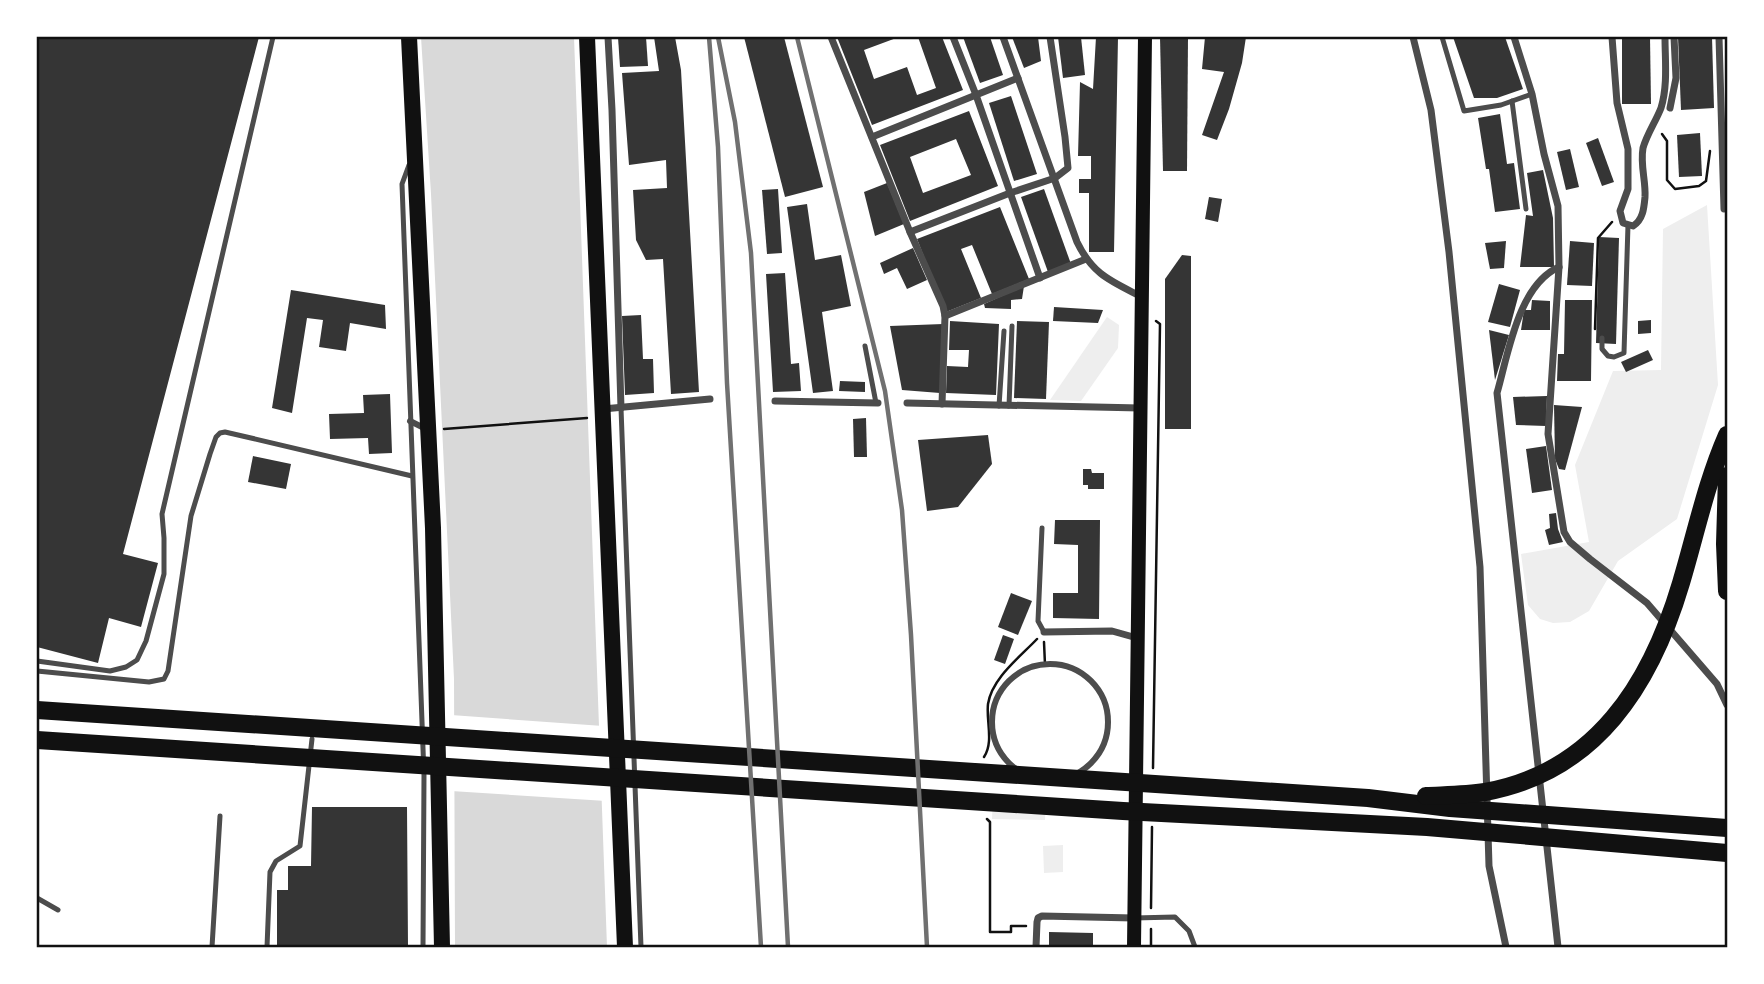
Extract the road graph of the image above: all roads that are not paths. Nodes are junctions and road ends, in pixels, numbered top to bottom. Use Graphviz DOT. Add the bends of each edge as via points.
graph roads {
  1 [pos="272,37"];
  2 [pos="409,37"];
  3 [pos="587,37"];
  4 [pos="608,37"];
  5 [pos="831,37"];
  6 [pos="953,37"];
  7 [pos="1003,37"];
  8 [pos="1050,37"];
  9 [pos="1145,37"];
  10 [pos="1413,37"];
  11 [pos="1442,37"];
  12 [pos="1514,37"];
  13 [pos="1612,37"];
  14 [pos="1665,37"];
  15 [pos="1674,37"];
  16 [pos="1719,37"];
  17 [pos="1018,78"];
  18 [pos="976,94"];
  19 [pos="1532,94"];
  20 [pos="1512,102"];
  21 [pos="1671,108"];
  22 [pos="872,137"];
  23 [pos="414,152"];
  24 [pos="1055,177"];
  25 [pos="1010,192"];
  26 [pos="1526,209"];
  27 [pos="1724,209"];
  28 [pos="1628,225"];
  29 [pos="910,232"];
  30 [pos="1086,260"];
  31 [pos="1559,267"];
  32 [pos="1040,278"];
  33 [pos="1142,304"];
  34 [pos="945,316"];
  35 [pos="1012,326"];
  36 [pos="1004,331"];
  37 [pos="1602,338"];
  38 [pos="865,346"];
  39 [pos="710,399"];
  40 [pos="775,401"];
  41 [pos="877,403"];
  42 [pos="907,403"];
  43 [pos="942,404"];
  44 [pos="999,405"];
  45 [pos="1009,405"];
  46 [pos="621,408"];
  47 [pos="1141,408"];
  48 [pos="597,414"];
  49 [pos="410,421"];
  50 [pos="433,430"];
  51 [pos="1727,435"];
  52 [pos="412,476"];
  53 [pos="1727,476"];
  54 [pos="1042,528"];
  55 [pos="1727,591"];
  56 [pos="1044,632"];
  57 [pos="1137,638"];
  58 [pos="37,661"];
  59 [pos="1045,665"];
  60 [pos="37,671"];
  61 [pos="1727,705"];
  62 [pos="37,710"];
  63 [pos="312,739"];
  64 [pos="37,740"];
  65 [pos="1368,798"];
  66 [pos="220,816"];
  67 [pos="1726,828"];
  68 [pos="1725,852"];
  69 [pos="37,898"];
  70 [pos="58,910"];
  71 [pos="1134,918"];
  72 [pos="212,947"];
  73 [pos="267,947"];
  74 [pos="423,947"];
  75 [pos="442,947"];
  76 [pos="625,947"];
  77 [pos="641,947"];
  78 [pos="1036,947"];
  79 [pos="1134,947"];
  80 [pos="1195,947"];
  81 [pos="1506,947"];
  82 [pos="1558,947"];
  1 -- 58 [label="lane" via="162,514 164,573 146,641 137,660 110,671"];
  2 -- 23 [label="main road"];
  3 -- 48 [label="main road"];
  4 -- 46 [label="street"];
  5 -- 22 [label="street"];
  6 -- 18 [label="street"];
  7 -- 17 [label="street"];
  8 -- 24 [label="street" via="1068,168"];
  9 -- 33 [label="main road"];
  10 -- 81 [label="street" via="1431,110 1449,251 1480,567 1489,866"];
  11 -- 20 [label="lane" via="1464,111"];
  12 -- 19 [label="street"];
  13 -- 28 [label="street" via="1617,103 1628,149 1628,189 1621,216"];
  14 -- 28 [label="street" via="1661,106 1642,159 1644,208 1639,222"];
  15 -- 21 [label="street" via="1676,78"];
  16 -- 27 [label="street"];
  17 -- 18 [label="street"];
  17 -- 24 [label="street"];
  18 -- 22 [label="street"];
  18 -- 25 [label="street"];
  19 -- 20 [label="lane"];
  19 -- 31 [label="street" via="1558,206"];
  20 -- 26 [label="lane"];
  22 -- 29 [label="street"];
  23 -- 49 [label="lane" via="402,184"];
  23 -- 50 [label="main road"];
  24 -- 25 [label="street"];
  24 -- 30 [label="street"];
  25 -- 29 [label="street"];
  25 -- 32 [label="street"];
  28 -- 37 [label="lane" via="1624,353 1608,356"];
  29 -- 34 [label="street"];
  30 -- 32 [label="street"];
  30 -- 33 [label="street" via="1103,278"];
  31 -- 61 [label="street" via="1548,433 1564,532 1570,542 1647,603 1710,675"];
  31 -- 82 [label="street" via="1545,276 1521,311 1497,393"];
  32 -- 34 [label="street"];
  33 -- 47 [label="main road"];
  34 -- 43 [label="street"];
  35 -- 45 [label="lane"];
  36 -- 44 [label="lane"];
  38 -- 41 [label="lane"];
  39 -- 46 [label="street"];
  40 -- 41 [label="street"];
  42 -- 43 [label="street"];
  43 -- 44 [label="street"];
  44 -- 45 [label="street"];
  45 -- 47 [label="street"];
  46 -- 48 [label="street"];
  46 -- 77 [label="lane"];
  47 -- 57 [label="main road"];
  48 -- 76 [label="main road"];
  49 -- 50 [label="street"];
  49 -- 52 [label="lane"];
  50 -- 75 [label="main road"];
  51 -- 65 [label="highway" via="1654,657 1610,723 1573,756 1527,780 1484,792"];
  52 -- 60 [label="lane" via="225,432 216,437 191,516 164,679 149,682"];
  52 -- 74 [label="lane" via="424,775"];
  53 -- 55 [label="highway"];
  54 -- 56 [label="lane" via="1038,621"];
  56 -- 57 [label="street" via="1112,631"];
  57 -- 71 [label="main road"];
  59 -- 59 [label="street" via="1076,670 1091,681 1102,695 1107,731 1091,763 1076,774 1041,780 1008,763 992,731 992,713 1008,681 1023,670"];
  62 -- 65 [label="highway"];
  63 -- 73 [label="lane" via="300,846 275,861 270,872"];
  64 -- 68 [label="highway" via="1427,827"];
  65 -- 67 [label="highway"];
  66 -- 72 [label="lane"];
  69 -- 70 [label="lane"];
  71 -- 78 [label="street" via="1042,916 1037,922"];
  71 -- 79 [label="main road"];
  71 -- 80 [label="lane" via="1175,917 1189,931"];
}
